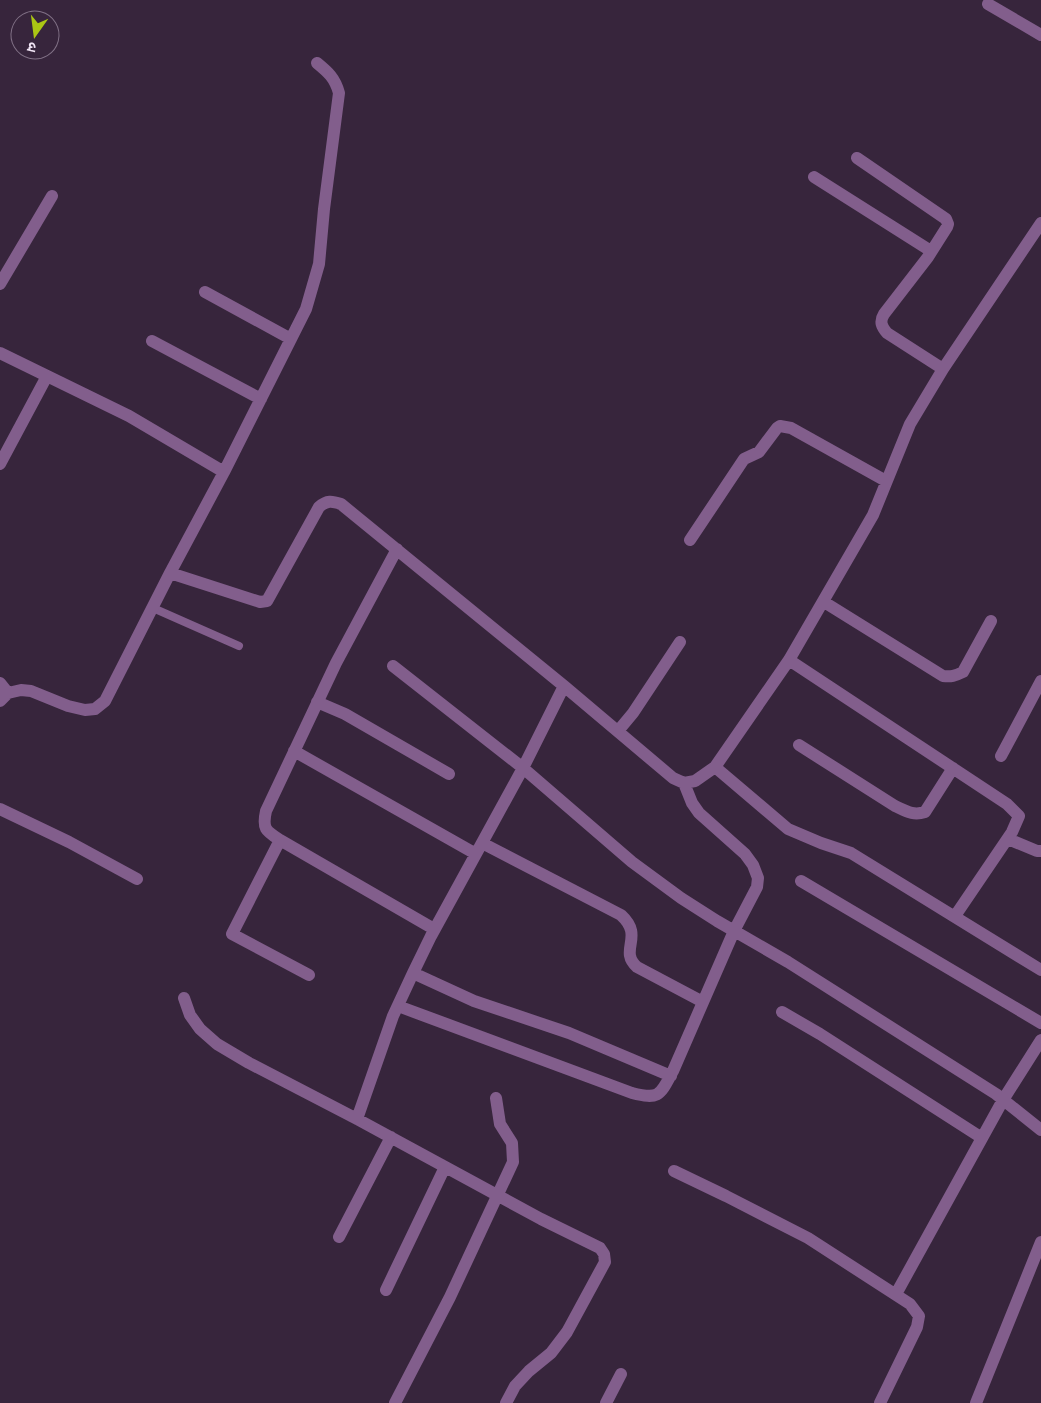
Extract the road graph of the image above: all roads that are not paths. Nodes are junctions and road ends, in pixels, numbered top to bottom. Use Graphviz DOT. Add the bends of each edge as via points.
graph roads {
  1 [pos="988,4"];
  2 [pos="1041,35"];
  3 [pos="317,63"];
  4 [pos="857,158"];
  5 [pos="814,176"];
  6 [pos="52,196"];
  7 [pos="1041,223"];
  8 [pos="931,251"];
  9 [pos="0,283"];
  10 [pos="205,292"];
  11 [pos="291,339"];
  12 [pos="152,341"];
  13 [pos="0,353"];
  14 [pos="943,369"];
  15 [pos="48,376"];
  16 [pos="261,399"];
  17 [pos="0,464"];
  18 [pos="224,472"];
  19 [pos="886,481"];
  20 [pos="690,540"];
  21 [pos="397,549"];
  22 [pos="170,573"];
  23 [pos="824,602"];
  24 [pos="153,608"];
  25 [pos="992,621"];
  26 [pos="680,642"];
  27 [pos="239,646"];
  28 [pos="789,660"];
  29 [pos="393,666"];
  30 [pos="1041,681"];
  31 [pos="0,682"];
  32 [pos="564,686"];
  33 [pos="4,697"];
  34 [pos="317,702"];
  35 [pos="618,731"];
  36 [pos="799,745"];
  37 [pos="294,751"];
  38 [pos="1001,756"];
  39 [pos="715,767"];
  40 [pos="523,768"];
  41 [pos="953,768"];
  42 [pos="449,774"];
  43 [pos="684,784"];
  44 [pos="0,809"];
  45 [pos="1008,839"];
  46 [pos="280,840"];
  47 [pos="479,848"];
  48 [pos="1041,851"];
  49 [pos="137,879"];
  50 [pos="801,881"];
  51 [pos="955,916"];
  52 [pos="434,929"];
  53 [pos="734,931"];
  54 [pos="1041,970"];
  55 [pos="413,973"];
  56 [pos="309,975"];
  57 [pos="184,998"];
  58 [pos="703,1002"];
  59 [pos="398,1006"];
  60 [pos="782,1012"];
  61 [pos="1041,1023"];
  62 [pos="1041,1040"];
  63 [pos="671,1076"];
  64 [pos="496,1098"];
  65 [pos="1003,1100"];
  66 [pos="357,1119"];
  67 [pos="1041,1130"];
  68 [pos="391,1137"];
  69 [pos="982,1138"];
  70 [pos="445,1167"];
  71 [pos="674,1171"];
  72 [pos="498,1196"];
  73 [pos="339,1237"];
  74 [pos="1041,1242"];
  75 [pos="386,1290"];
  76 [pos="896,1294"];
  77 [pos="621,1374"];
  78 [pos="395,1403"];
  79 [pos="506,1403"];
  80 [pos="606,1403"];
  81 [pos="880,1403"];
  82 [pos="976,1403"];
  1 -- 2 [label="street"];
  3 -- 11 [label="street" via="336,82 339,92 317,275 306,309"];
  4 -- 8 [label="street" via="946,219 948,224"];
  5 -- 8 [label="street"];
  6 -- 9 [label="street"];
  7 -- 14 [label="street"];
  8 -- 14 [label="street" via="881,321 887,333"];
  10 -- 11 [label="street"];
  11 -- 16 [label="street"];
  12 -- 16 [label="street"];
  13 -- 15 [label="street"];
  14 -- 19 [label="street" via="910,424"];
  15 -- 17 [label="street"];
  15 -- 18 [label="street" via="129,416"];
  16 -- 18 [label="street"];
  18 -- 22 [label="street"];
  19 -- 20 [label="street" via="790,428 780,426 759,452 744,459"];
  19 -- 23 [label="street" via="873,515"];
  21 -- 22 [label="street" via="341,504 332,501 319,507 267,601 260,602"];
  21 -- 32 [label="street"];
  21 -- 34 [label="street"];
  22 -- 24 [label="street"];
  23 -- 25 [label="street" via="943,676 963,672"];
  23 -- 28 [label="street"];
  24 -- 27 [label="lane"];
  24 -- 33 [label="street" via="105,701 95,710 68,706 31,691 21,690"];
  26 -- 35 [label="street"];
  28 -- 39 [label="street"];
  28 -- 41 [label="street"];
  29 -- 40 [label="street"];
  30 -- 38 [label="street"];
  31 -- 33 [label="street"];
  32 -- 35 [label="street"];
  32 -- 40 [label="street"];
  34 -- 37 [label="street"];
  34 -- 42 [label="street" via="345,714"];
  35 -- 43 [label="street"];
  36 -- 41 [label="street" via="908,813 925,812"];
  37 -- 46 [label="street" via="263,823 267,831"];
  37 -- 47 [label="street"];
  39 -- 43 [label="street"];
  39 -- 51 [label="street" via="788,829 851,853"];
  40 -- 47 [label="street"];
  40 -- 53 [label="street" via="632,862"];
  41 -- 45 [label="street" via="1007,804 1019,816"];
  43 -- 53 [label="street" via="699,813 745,854 758,878 757,887"];
  44 -- 49 [label="street"];
  45 -- 48 [label="street"];
  45 -- 51 [label="street"];
  46 -- 52 [label="street"];
  46 -- 56 [label="street" via="232,934"];
  47 -- 52 [label="street"];
  47 -- 58 [label="street" via="621,915 633,931 631,961"];
  50 -- 61 [label="street"];
  51 -- 54 [label="street"];
  52 -- 55 [label="street"];
  53 -- 58 [label="street"];
  53 -- 65 [label="street"];
  55 -- 59 [label="street"];
  55 -- 63 [label="street"];
  57 -- 66 [label="street" via="190,1015 217,1044"];
  58 -- 63 [label="street"];
  59 -- 63 [label="street" via="632,1093 656,1096"];
  59 -- 66 [label="street"];
  60 -- 69 [label="street"];
  62 -- 65 [label="street"];
  64 -- 72 [label="street" via="500,1124 512,1143 513,1151 513,1162"];
  65 -- 67 [label="street"];
  65 -- 69 [label="street"];
  66 -- 68 [label="street"];
  68 -- 70 [label="street"];
  68 -- 73 [label="street"];
  69 -- 76 [label="street"];
  70 -- 72 [label="street"];
  70 -- 75 [label="street"];
  71 -- 76 [label="street" via="808,1238"];
  72 -- 78 [label="street"];
  72 -- 79 [label="street" via="600,1248 605,1262 567,1332 515,1386"];
  74 -- 82 [label="street"];
  76 -- 81 [label="street" via="919,1316 917,1327"];
  77 -- 80 [label="street"];
}
